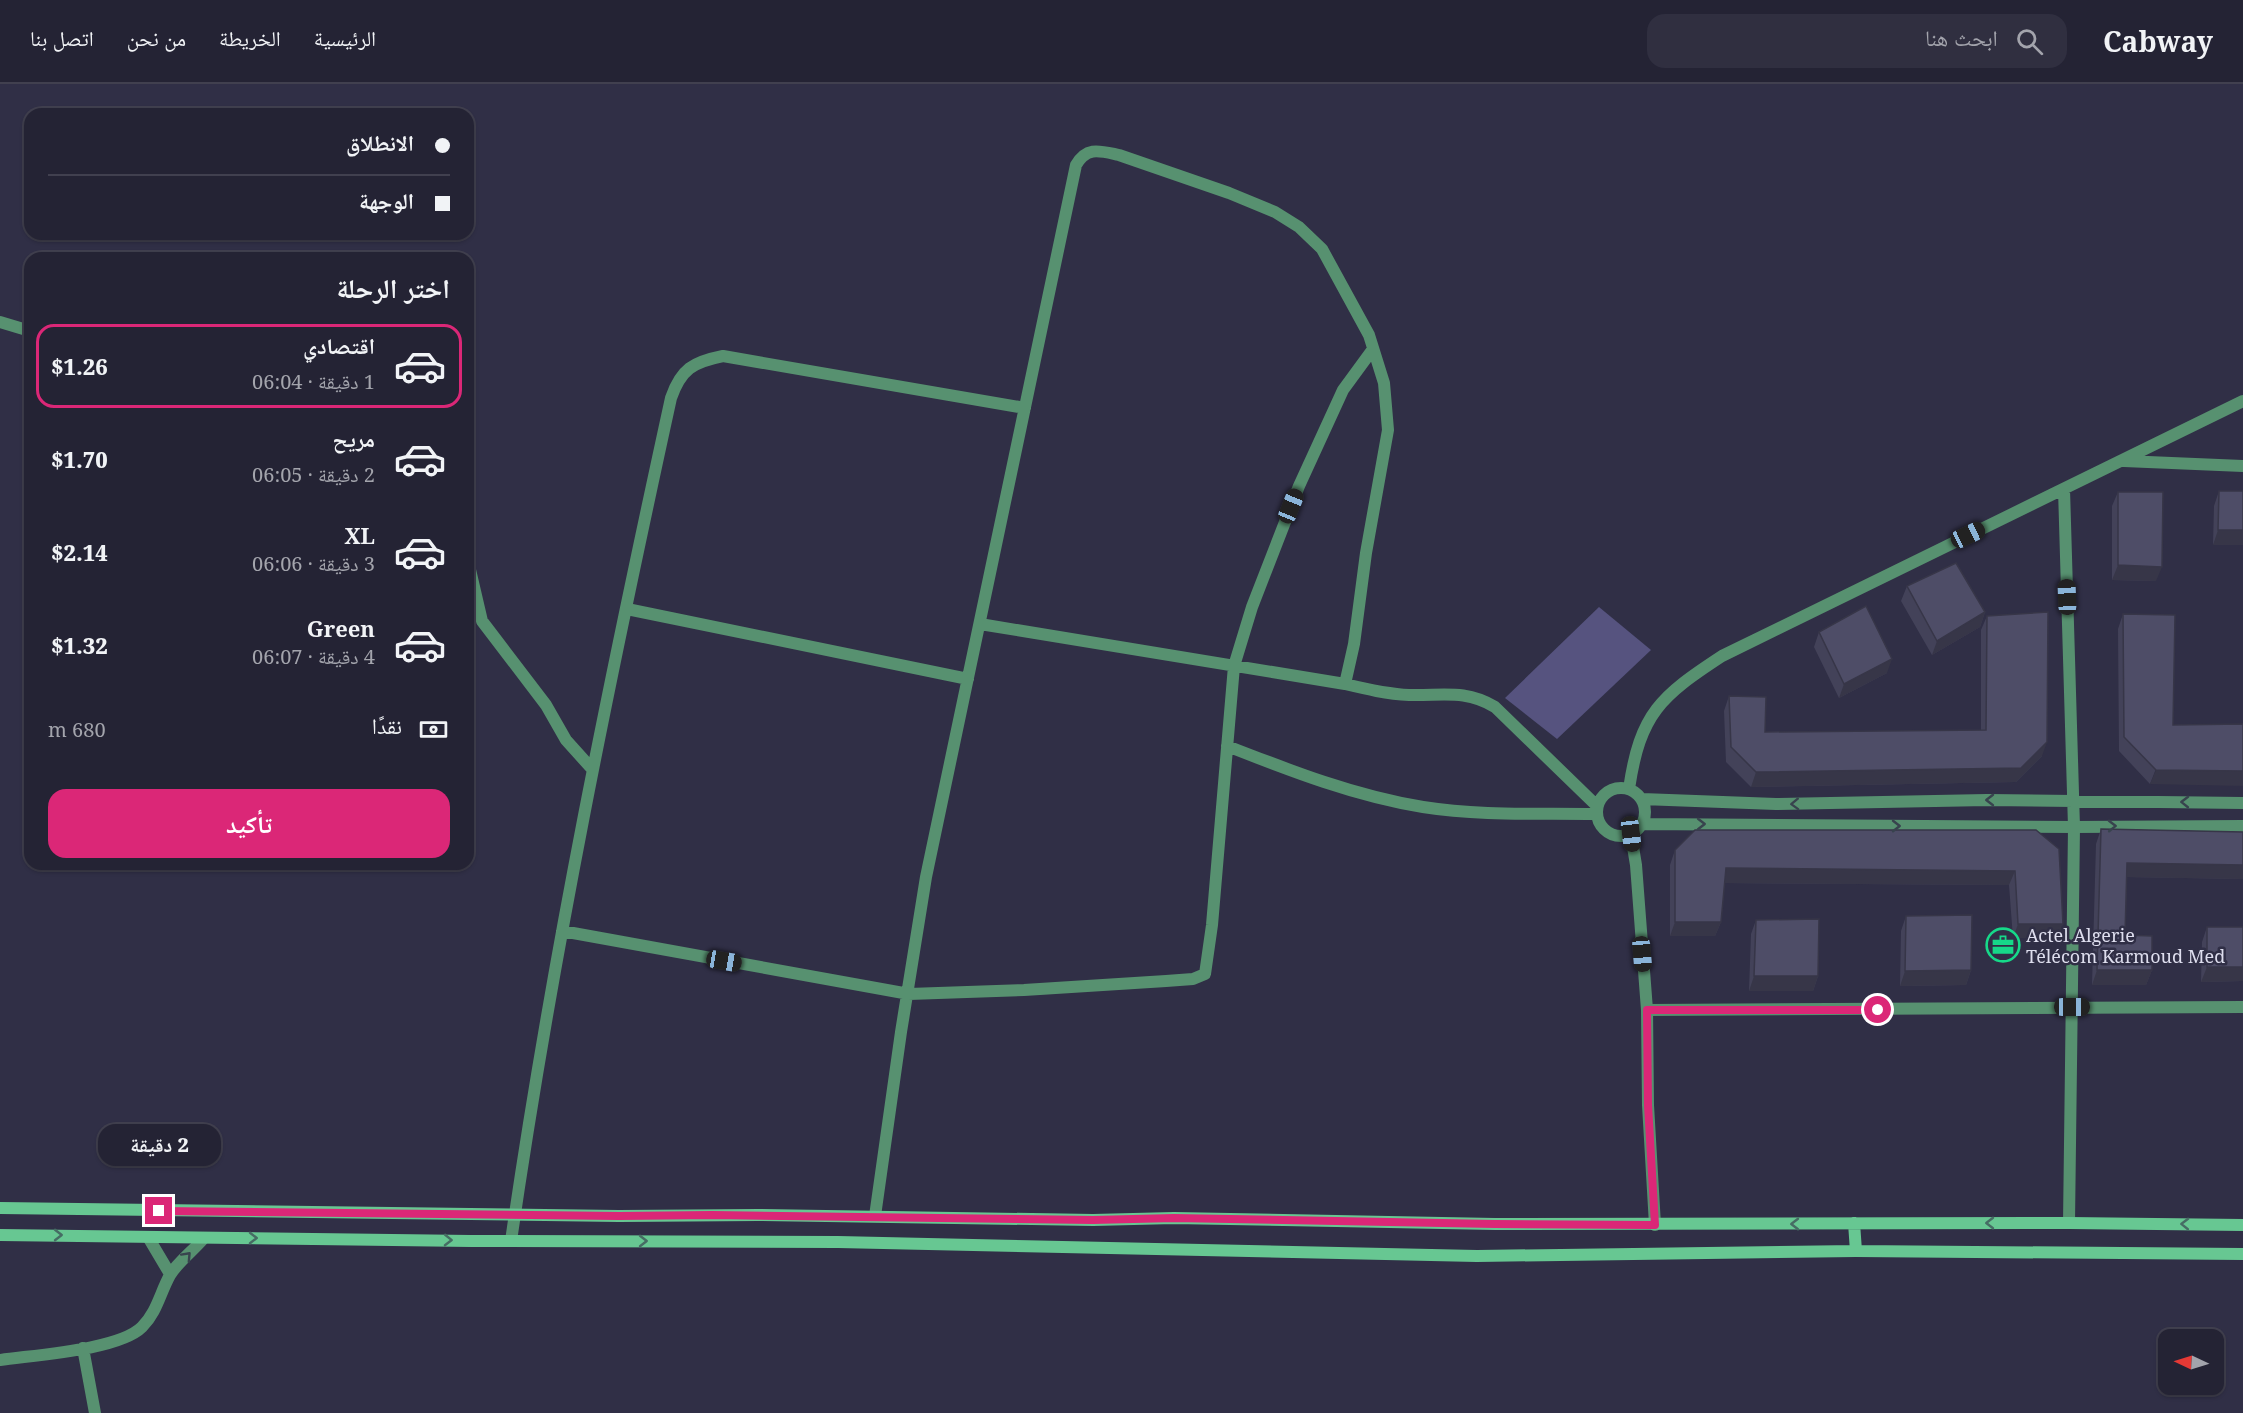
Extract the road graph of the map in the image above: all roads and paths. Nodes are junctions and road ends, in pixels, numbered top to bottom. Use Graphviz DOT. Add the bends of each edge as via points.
graph roads {
  1 [pos="0,322"];
  2 [pos="24,329"];
  3 [pos="1373,349"];
  4 [pos="2243,401"];
  5 [pos="1025,408"];
  6 [pos="2123,461"];
  7 [pos="2243,466"];
  8 [pos="2064,489"];
  9 [pos="474,587"];
  10 [pos="627,609"];
  11 [pos="980,624"];
  12 [pos="1234,666"];
  13 [pos="968,679"];
  14 [pos="1345,684"];
  15 [pos="1227,746"];
  16 [pos="593,770"];
  17 [pos="1629,789"];
  18 [pos="1642,799"];
  19 [pos="2073,800"];
  20 [pos="2243,803"];
  21 [pos="1597,810"];
  22 [pos="1642,824"];
  23 [pos="2243,826"];
  24 [pos="2074,827"];
  25 [pos="1631,834"];
  26 [pos="562,931"];
  27 [pos="909,994"];
  28 [pos="2072,1007"];
  29 [pos="2243,1007"];
  30 [pos="1647,1010"];
  31 [pos="0,1208"];
  32 [pos="515,1215"];
  33 [pos="875,1216"];
  34 [pos="1854,1223"];
  35 [pos="2069,1223"];
  36 [pos="1655,1225"];
  37 [pos="2243,1225"];
  38 [pos="0,1235"];
  39 [pos="148,1237"];
  40 [pos="204,1238"];
  41 [pos="511,1241"];
  42 [pos="1856,1251"];
  43 [pos="2243,1254"];
  44 [pos="170,1274"];
  45 [pos="83,1348"];
  46 [pos="0,1360"];
  47 [pos="95,1413"];
  1 -- 2 [label="street"];
  3 -- 5 [label="street" via="1322,249 1299,227 1275,212 1218,190 1119,155 1087,152 1076,165"];
  3 -- 12 [label="street" via="1343,390 1299,486 1252,607"];
  3 -- 14 [label="street" via="1384,383 1388,430"];
  4 -- 6 [label="street"];
  5 -- 10 [label="street" via="723,356 688,367 671,398"];
  5 -- 11 [label="street"];
  6 -- 7 [label="street"];
  6 -- 8 [label="street"];
  8 -- 17 [label="street" via="1722,656 1682,682 1660,703 1646,724 1634,758"];
  8 -- 19 [label="street"];
  9 -- 16 [label="street" via="482,621 546,705 566,740"];
  10 -- 13 [label="street"];
  10 -- 16 [label="street"];
  11 -- 12 [label="street"];
  11 -- 13 [label="street"];
  12 -- 14 [label="street"];
  12 -- 15 [label="street"];
  13 -- 27 [label="street" via="926,877"];
  14 -- 21 [label="street" via="1396,694 1454,694 1482,699 1495,706"];
  15 -- 21 [label="street" via="1342,788 1424,807 1462,812"];
  15 -- 27 [label="street" via="1212,925 1204,974 1166,981"];
  16 -- 26 [label="street"];
  17 -- 18 [label="street"];
  17 -- 21 [label="street" via="1613,789 1600,799"];
  19 -- 18 [label="street, one-way" via="1776,804"];
  18 -- 22 [label="street"];
  20 -- 19 [label="street, one-way"];
  19 -- 24 [label="street"];
  21 -- 25 [label="street" via="1602,828 1608,833"];
  22 -- 24 [label="street, one-way"];
  22 -- 25 [label="street"];
  24 -- 23 [label="street, one-way"];
  24 -- 28 [label="street"];
  25 -- 30 [label="street"];
  26 -- 27 [label="street"];
  26 -- 32 [label="street"];
  27 -- 33 [label="street"];
  28 -- 29 [label="street"];
  28 -- 30 [label="street"];
  28 -- 35 [label="street"];
  30 -- 36 [label="street"];
  31 -- 32 [label="main road"];
  32 -- 33 [label="main road"];
  32 -- 41 [label="street"];
  33 -- 36 [label="main road"];
  35 -- 34 [label="main road, one-way"];
  34 -- 36 [label="main road, one-way"];
  34 -- 42 [label="main road"];
  37 -- 35 [label="main road, one-way"];
  38 -- 39 [label="main road, one-way"];
  39 -- 40 [label="main road"];
  39 -- 44 [label="street"];
  40 -- 41 [label="main road, one-way"];
  44 -- 40 [label="street, one-way"];
  41 -- 42 [label="main road, one-way" via="894,1242 1477,1256"];
  42 -- 43 [label="main road"];
  44 -- 45 [label="street" via="151,1316 134,1334"];
  45 -- 46 [label="street"];
  45 -- 47 [label="street"];
}
